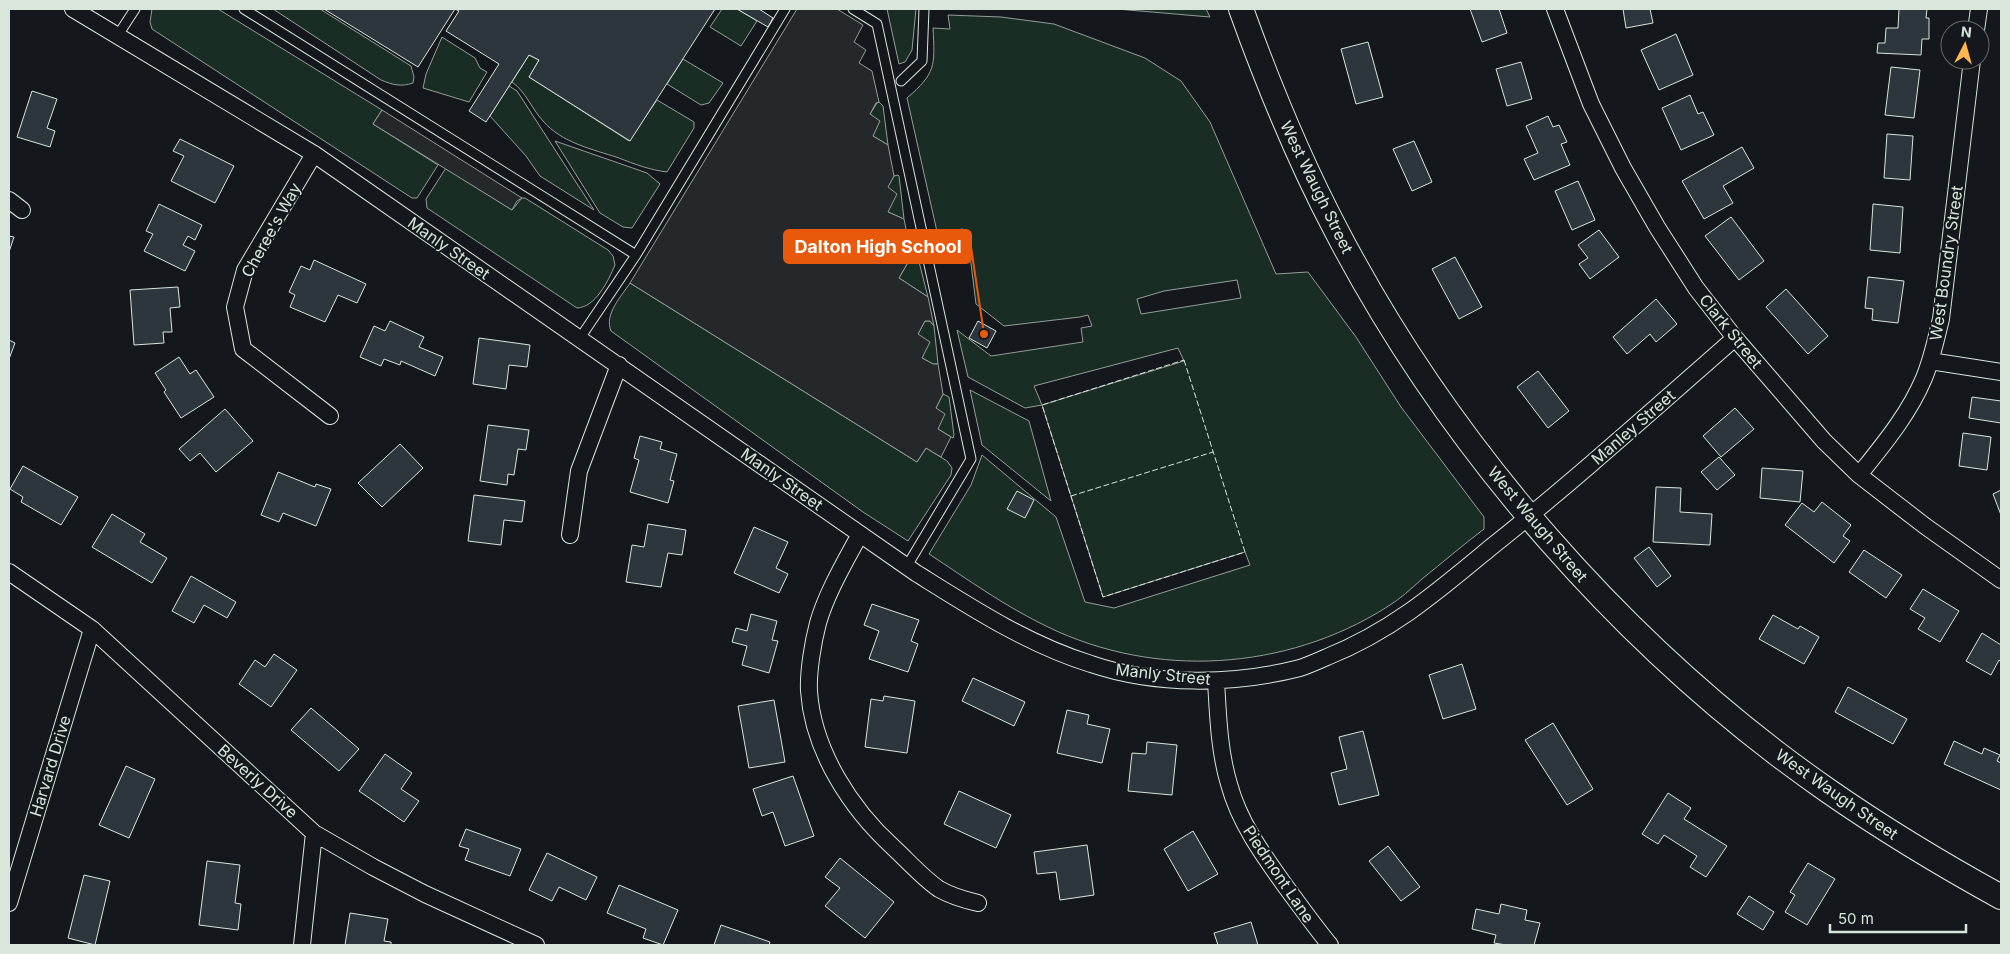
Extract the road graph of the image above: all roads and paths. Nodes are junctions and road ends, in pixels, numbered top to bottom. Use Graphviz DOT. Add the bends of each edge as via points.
graph roads {
  1 [pos="73,9"];
  2 [pos="135,9"];
  3 [pos="244,9"];
  4 [pos="785,9"];
  5 [pos="853,9"];
  6 [pos="924,9"];
  7 [pos="1241,9"];
  8 [pos="1555,9"];
  9 [pos="118,35"];
  10 [pos="1971,70"];
  11 [pos="901,81"];
  12 [pos="314,154"];
  13 [pos="9,200"];
  14 [pos="22,210"];
  15 [pos="636,255"];
  16 [pos="580,338"];
  17 [pos="1735,338"];
  18 [pos="1930,361"];
  19 [pos="619,365"];
  20 [pos="2001,372"];
  21 [pos="330,416"];
  22 [pos="1859,474"];
  23 [pos="1530,516"];
  24 [pos="860,534"];
  25 [pos="570,535"];
  26 [pos="907,566"];
  27 [pos="9,572"];
  28 [pos="2001,580"];
  29 [pos="92,629"];
  30 [pos="1216,681"];
  31 [pos="314,832"];
  32 [pos="2001,897"];
  33 [pos="9,903"];
  34 [pos="978,903"];
  35 [pos="302,945"];
  36 [pos="536,945"];
  37 [pos="1330,945"];
  1 -- 9 [label="street, Manly Street"];
  2 -- 9 [label="lane"];
  3 -- 15 [label="lane"];
  4 -- 15 [label="lane"];
  5 -- 26 [label="lane" via="877,24 971,459"];
  6 -- 11 [label="lane" via="922,61"];
  7 -- 23 [label="street, West Waugh Street" via="1276,104 1335,230 1412,360 1451,416"];
  8 -- 17 [label="street, Clark Street" via="1591,104 1623,168 1696,288"];
  9 -- 12 [label="street, Manly Street"];
  10 -- 18 [label="street, West Boundry Street" via="1940,318"];
  12 -- 16 [label="street, Manly Street"];
  12 -- 21 [label="street, Cheree's Way" via="245,270 235,308 243,349"];
  13 -- 14 [label="street"];
  15 -- 16 [label="lane"];
  16 -- 19 [label="street, Manly Street"];
  17 -- 22 [label="street, Clark Street" via="1824,441"];
  17 -- 23 [label="street, Manley Street"];
  18 -- 20 [label="street"];
  18 -- 22 [label="street, West Boundry Street" via="1904,416"];
  19 -- 24 [label="street, Manly Street"];
  19 -- 25 [label="street" via="579,472"];
  22 -- 28 [label="street, Clark Street"];
  23 -- 30 [label="street, Manly Street" via="1418,607 1343,651 1301,668"];
  23 -- 32 [label="street, West Waugh Street" via="1630,627 1686,679 1788,762 1892,834"];
  24 -- 26 [label="street, Manly Street"];
  24 -- 34 [label="street" via="833,585 818,623 809,690 817,730 832,768 851,802 874,830 938,888"];
  26 -- 30 [label="street, Manly Street" via="998,624 1091,664 1131,674"];
  27 -- 29 [label="street, Beverly Drive"];
  29 -- 31 [label="street, Beverly Drive"];
  29 -- 33 [label="street, Harvard Drive"];
  30 -- 37 [label="street, Piedmont Lane" via="1228,784 1245,824 1262,854"];
  31 -- 35 [label="street"];
  31 -- 36 [label="street, Beverly Drive" via="425,894"];
}
